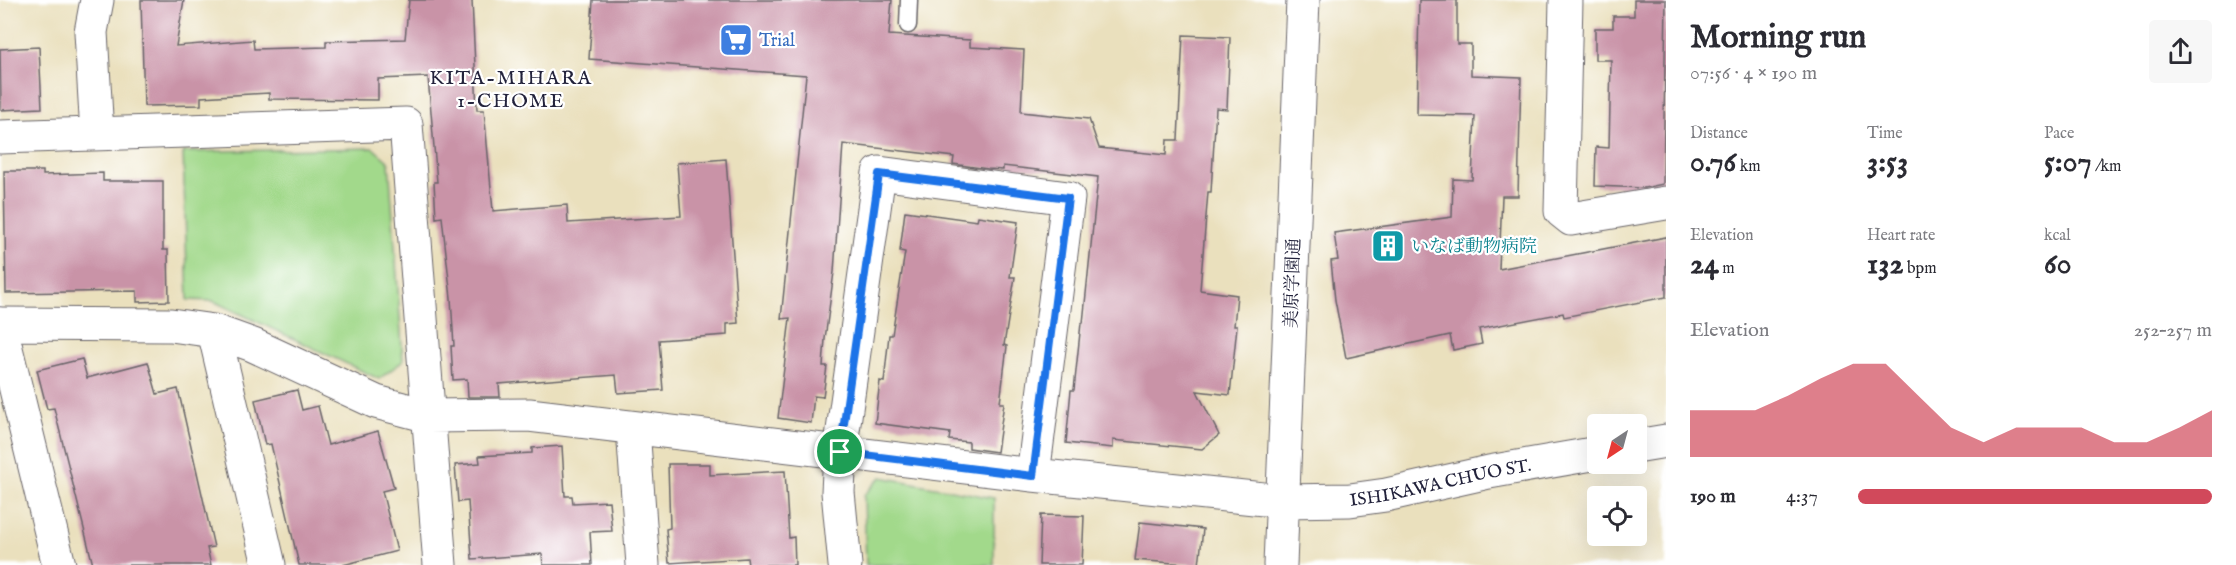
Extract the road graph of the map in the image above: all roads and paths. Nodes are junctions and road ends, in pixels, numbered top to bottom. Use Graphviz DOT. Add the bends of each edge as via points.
graph roads {
  1 [pos="97,0"];
  2 [pos="909,0"];
  3 [pos="1304,0"];
  4 [pos="1566,0"];
  5 [pos="908,25"];
  6 [pos="97,134"];
  7 [pos="0,137"];
  8 [pos="1666,203"];
  9 [pos="0,324"];
  10 [pos="214,332"];
  11 [pos="429,416"];
  12 [pos="633,429"];
  13 [pos="1666,441"];
  14 [pos="1647,444"];
  15 [pos="840,452"];
  16 [pos="1587,455"];
  17 [pos="1033,476"];
  18 [pos="1283,501"];
  19 [pos="59,565"];
  20 [pos="269,565"];
  21 [pos="440,565"];
  22 [pos="643,565"];
  23 [pos="844,565"];
  24 [pos="1280,565"];
  1 -- 6 [label="street" via="91,32"];
  2 -- 5 [label="lane"];
  3 -- 18 [label="street, 美原学園通"];
  4 -- 8 [label="street" via="1561,211 1571,219"];
  6 -- 7 [label="street"];
  6 -- 11 [label="street" via="406,124"];
  9 -- 10 [label="street, ISHIKAWA CHUO ST." via="171,325"];
  9 -- 19 [label="street"];
  10 -- 11 [label="street, ISHIKAWA CHUO ST." via="253,345 376,402"];
  10 -- 20 [label="street"];
  11 -- 12 [label="street, ISHIKAWA CHUO ST." via="529,415"];
  11 -- 21 [label="street"];
  12 -- 15 [label="street, ISHIKAWA CHUO ST."];
  12 -- 22 [label="street"];
  13 -- 14 [label="street"];
  15 -- 17 [label="street, ISHIKAWA CHUO ST."];
  15 -- 17 [label="street" via="879,174 1068,198"];
  15 -- 23 [label="street" via="838,492"];
  16 -- 18 [label="street, ISHIKAWA CHUO ST." via="1386,495"];
  17 -- 18 [label="street, ISHIKAWA CHUO ST."];
  18 -- 24 [label="street, 美原学園通"];
}
